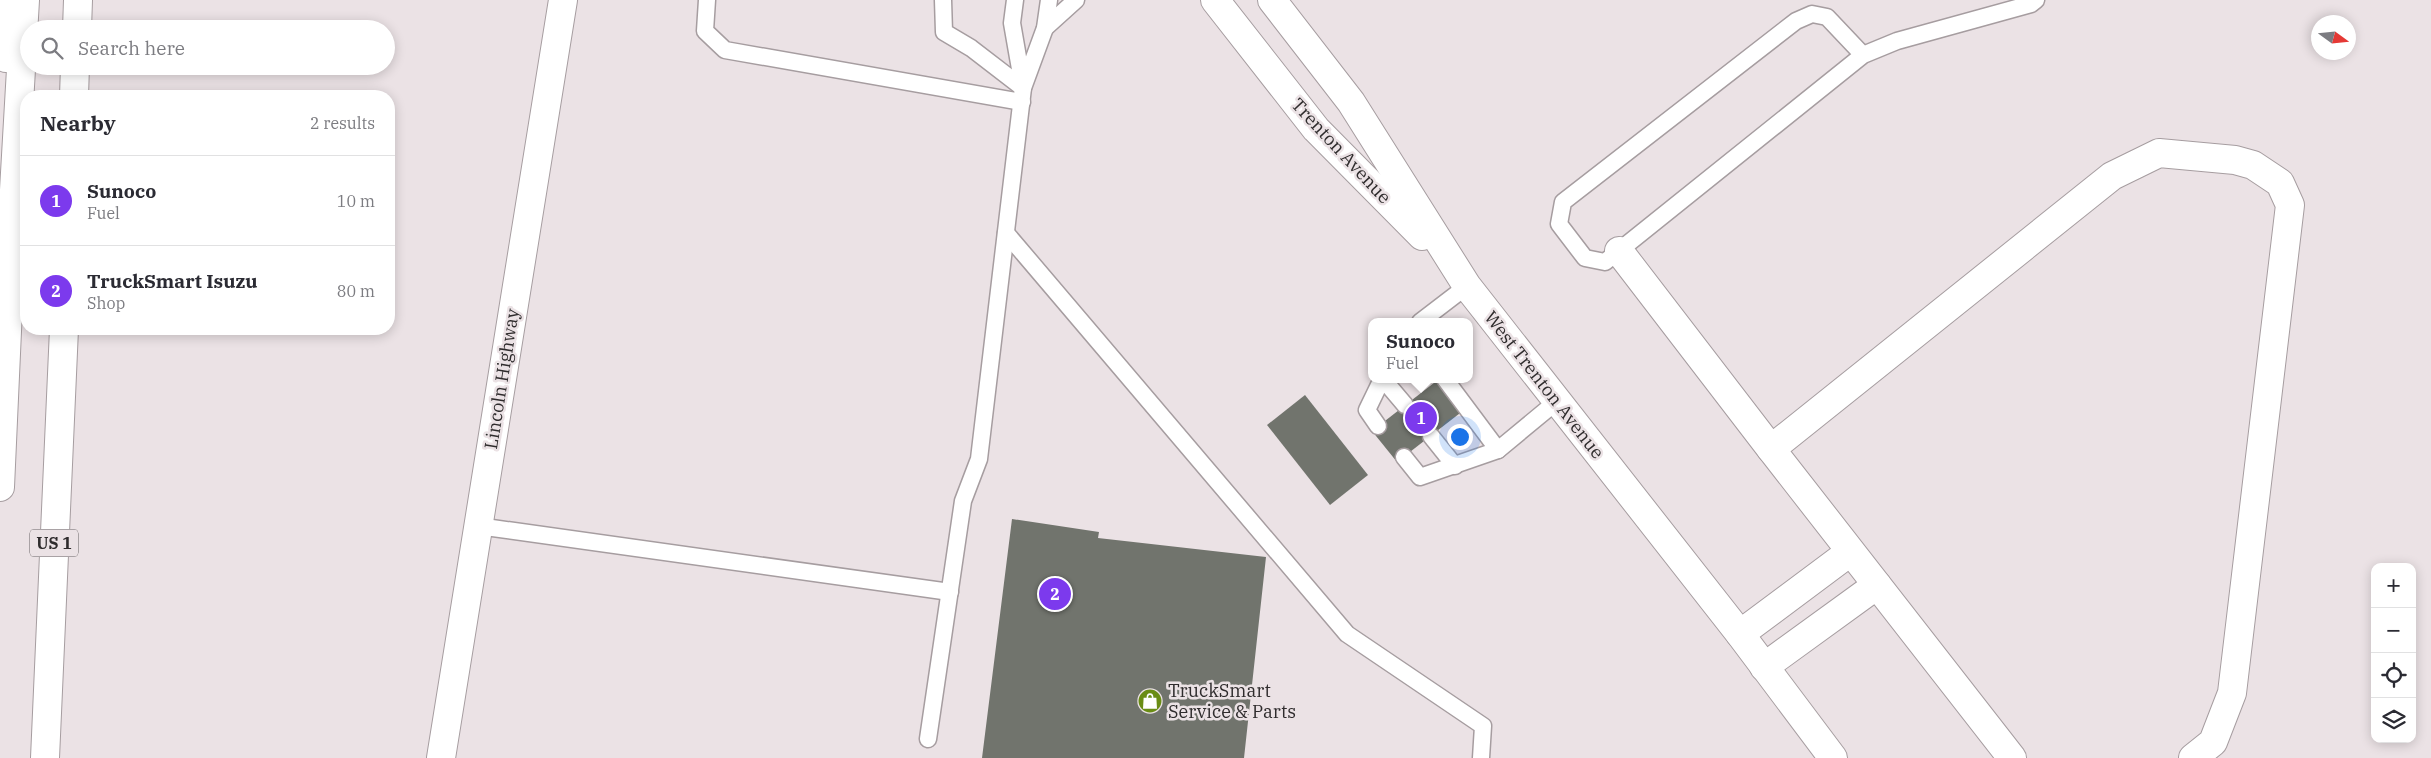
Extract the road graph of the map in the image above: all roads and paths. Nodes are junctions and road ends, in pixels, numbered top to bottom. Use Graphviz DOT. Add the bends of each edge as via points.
graph roads {
  1 [pos="4,0"];
  2 [pos="25,0"];
  3 [pos="78,0"];
  4 [pos="563,0"];
  5 [pos="707,0"];
  6 [pos="943,0"];
  7 [pos="1016,0"];
  8 [pos="1049,0"];
  9 [pos="1076,0"];
  10 [pos="1215,0"];
  11 [pos="1272,0"];
  12 [pos="2036,0"];
  13 [pos="24,20"];
  14 [pos="77,20"];
  15 [pos="1045,28"];
  16 [pos="1862,55"];
  17 [pos="21,75"];
  18 [pos="75,75"];
  19 [pos="74,90"];
  20 [pos="1023,95"];
  21 [pos="1006,233"];
  22 [pos="11,242"];
  23 [pos="1619,251"];
  24 [pos="1462,278"];
  25 [pos="1424,318"];
  26 [pos="64,335"];
  27 [pos="1381,383"];
  28 [pos="1386,383"];
  29 [pos="1448,383"];
  30 [pos="1556,402"];
  31 [pos="1405,406"];
  32 [pos="1378,426"];
  33 [pos="1431,436"];
  34 [pos="1771,449"];
  35 [pos="1498,450"];
  36 [pos="1404,457"];
  37 [pos="1455,466"];
  38 [pos="0,487"];
  39 [pos="478,526"];
  40 [pos="1850,552"];
  41 [pos="1877,585"];
  42 [pos="950,592"];
  43 [pos="1740,634"];
  44 [pos="1764,667"];
  45 [pos="928,739"];
  46 [pos="45,758"];
  47 [pos="441,758"];
  48 [pos="1481,758"];
  49 [pos="1833,758"];
  50 [pos="2012,758"];
  51 [pos="2193,758"];
  1 -- 22 [label="main road"];
  2 -- 13 [label="main road"];
  3 -- 14 [label="main road"];
  4 -- 39 [label="main road, Lincoln Highway"];
  5 -- 20 [label="lane" via="705,31 725,50"];
  6 -- 20 [label="lane" via="944,32 971,48"];
  7 -- 20 [label="lane" via="1012,24"];
  8 -- 15 [label="lane"];
  9 -- 15 [label="lane"];
  10 -- 24 [label="main road, Trenton Avenue" via="1316,129"];
  11 -- 24 [label="main road, West Trenton Avenue" via="1351,102"];
  12 -- 16 [label="lane" via="1897,41"];
  15 -- 20 [label="lane"];
  16 -- 23 [label="lane"];
  16 -- 23 [label="lane" via="1827,17 1812,14 1796,21 1563,202 1559,224 1584,258 1605,262"];
  17 -- 22 [label="main road"];
  18 -- 19 [label="main road"];
  20 -- 21 [label="lane"];
  21 -- 42 [label="lane" via="979,459 964,501"];
  21 -- 48 [label="lane" via="1347,634 1483,726"];
  22 -- 38 [label="main road"];
  23 -- 34 [label="main road"];
  24 -- 25 [label="lane"];
  24 -- 30 [label="main road, West Trenton Avenue"];
  26 -- 46 [label="main road, US 1"];
  27 -- 32 [label="lane" via="1367,410"];
  28 -- 31 [label="lane"];
  29 -- 35 [label="lane"];
  30 -- 35 [label="lane"];
  30 -- 43 [label="main road, West Trenton Avenue"];
  33 -- 37 [label="lane"];
  34 -- 40 [label="main road"];
  34 -- 51 [label="main road" via="2112,176 2142,159 2159,153 2235,160 2267,172 2280,183 2290,205 2232,692 2213,742"];
  35 -- 37 [label="lane"];
  36 -- 37 [label="lane" via="1420,477"];
  39 -- 42 [label="lane"];
  39 -- 47 [label="main road, Lincoln Highway"];
  40 -- 41 [label="main road"];
  40 -- 43 [label="main road"];
  41 -- 44 [label="main road"];
  41 -- 50 [label="main road"];
  42 -- 45 [label="lane"];
  43 -- 44 [label="main road, West Trenton Avenue"];
  44 -- 49 [label="main road, West Trenton Avenue"];
}
